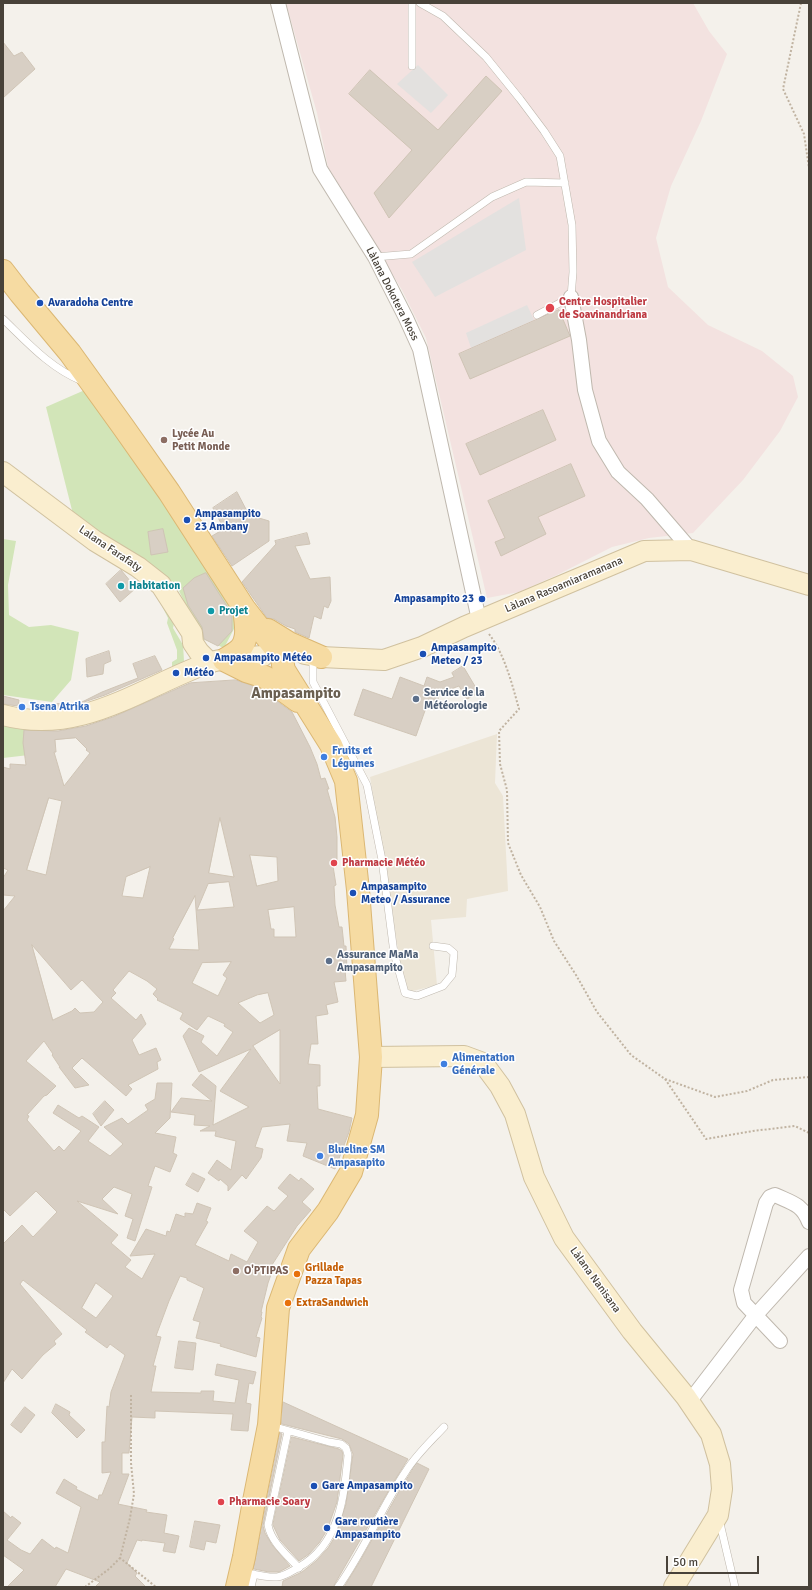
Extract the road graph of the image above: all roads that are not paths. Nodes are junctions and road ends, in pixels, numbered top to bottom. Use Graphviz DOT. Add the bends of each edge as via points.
graph roads {
  1 [pos="278,3"];
  2 [pos="412,3"];
  3 [pos="420,3"];
  4 [pos="412,66"];
  5 [pos="565,183"];
  6 [pos="375,258"];
  7 [pos="3,271"];
  8 [pos="572,297"];
  9 [pos="537,315"];
  10 [pos="3,319"];
  11 [pos="94,386"];
  12 [pos="3,472"];
  13 [pos="691,550"];
  14 [pos="809,585"];
  15 [pos="244,608"];
  16 [pos="479,620"];
  17 [pos="272,658"];
  18 [pos="317,660"];
  19 [pos="217,661"];
  20 [pos="307,708"];
  21 [pos="3,715"];
  22 [pos="433,946"];
  23 [pos="371,1057"];
  24 [pos="809,1222"];
  25 [pos="809,1256"];
  26 [pos="755,1316"];
  27 [pos="780,1341"];
  28 [pos="689,1402"];
  29 [pos="444,1427"];
  30 [pos="278,1428"];
  31 [pos="718,1514"];
  32 [pos="299,1568"];
  33 [pos="246,1580"];
  34 [pos="338,1587"];
  35 [pos="674,1587"];
  36 [pos="736,1587"];
  1 -- 6 [label="street, Làlana Dokotera Moss" via="320,169"];
  2 -- 4 [label="lane"];
  3 -- 5 [label="lane" via="443,16 486,57 520,99 560,156"];
  5 -- 6 [label="lane" via="526,182 492,197 411,254"];
  5 -- 8 [label="lane" via="572,225"];
  6 -- 16 [label="street, Làlana Dokotera Moss" via="420,350"];
  7 -- 11 [label="main road"];
  8 -- 9 [label="lane"];
  8 -- 13 [label="street" via="585,390 599,441 618,472 647,499"];
  10 -- 11 [label="lane" via="44,359 72,377"];
  11 -- 15 [label="main road" via="169,492"];
  12 -- 19 [label="street, Lalana Farafaty" via="161,585 192,633 193,643 199,652"];
  13 -- 14 [label="street, Làlana Rasoamiaramanana"];
  13 -- 16 [label="street, Làlana Rasoamiaramanana" via="644,551"];
  15 -- 17 [label="main road"];
  15 -- 18 [label="main road" via="269,631"];
  15 -- 19 [label="main road" via="245,641 240,649"];
  16 -- 18 [label="street, Làlana Rasoamiaramanana" via="422,647 384,660"];
  17 -- 18 [label="street, Làlana Rasoamiaramanana"];
  17 -- 19 [label="street, Làlana Rasoamiaramanana"];
  17 -- 20 [label="main road"];
  18 -- 20 [label="main road" via="301,670 298,679 297,690"];
  18 -- 22 [label="lane" via="313,682 336,719 366,785 382,860 394,953 405,993 417,996 444,986 452,975 454,953 448,948"];
  19 -- 20 [label="main road" via="265,677"];
  19 -- 21 [label="street" via="87,714 46,721"];
  20 -- 23 [label="main road" via="331,745 346,782 358,890"];
  23 -- 28 [label="street, Làlana Nanisana" via="464,1056 483,1063 500,1086 515,1114 534,1177 564,1238 632,1331"];
  23 -- 30 [label="main road" via="367,1115 351,1172 328,1211 299,1249 278,1308"];
  24 -- 26 [label="street" via="799,1206 775,1195 766,1203 741,1290 744,1303"];
  25 -- 26 [label="street"];
  26 -- 27 [label="street"];
  26 -- 28 [label="street"];
  28 -- 31 [label="street, Làlana Nanisana" via="711,1434 720,1464 722,1489"];
  29 -- 34 [label="lane" via="406,1470"];
  30 -- 32 [label="lane" via="269,1532"];
  30 -- 32 [label="lane" via="341,1444 346,1448 348,1455 340,1514 322,1547"];
  30 -- 33 [label="main road"];
  31 -- 35 [label="street, Làlana Nanisana"];
  31 -- 36 [label="lane"];
  32 -- 33 [label="lane" via="277,1577"];
}
